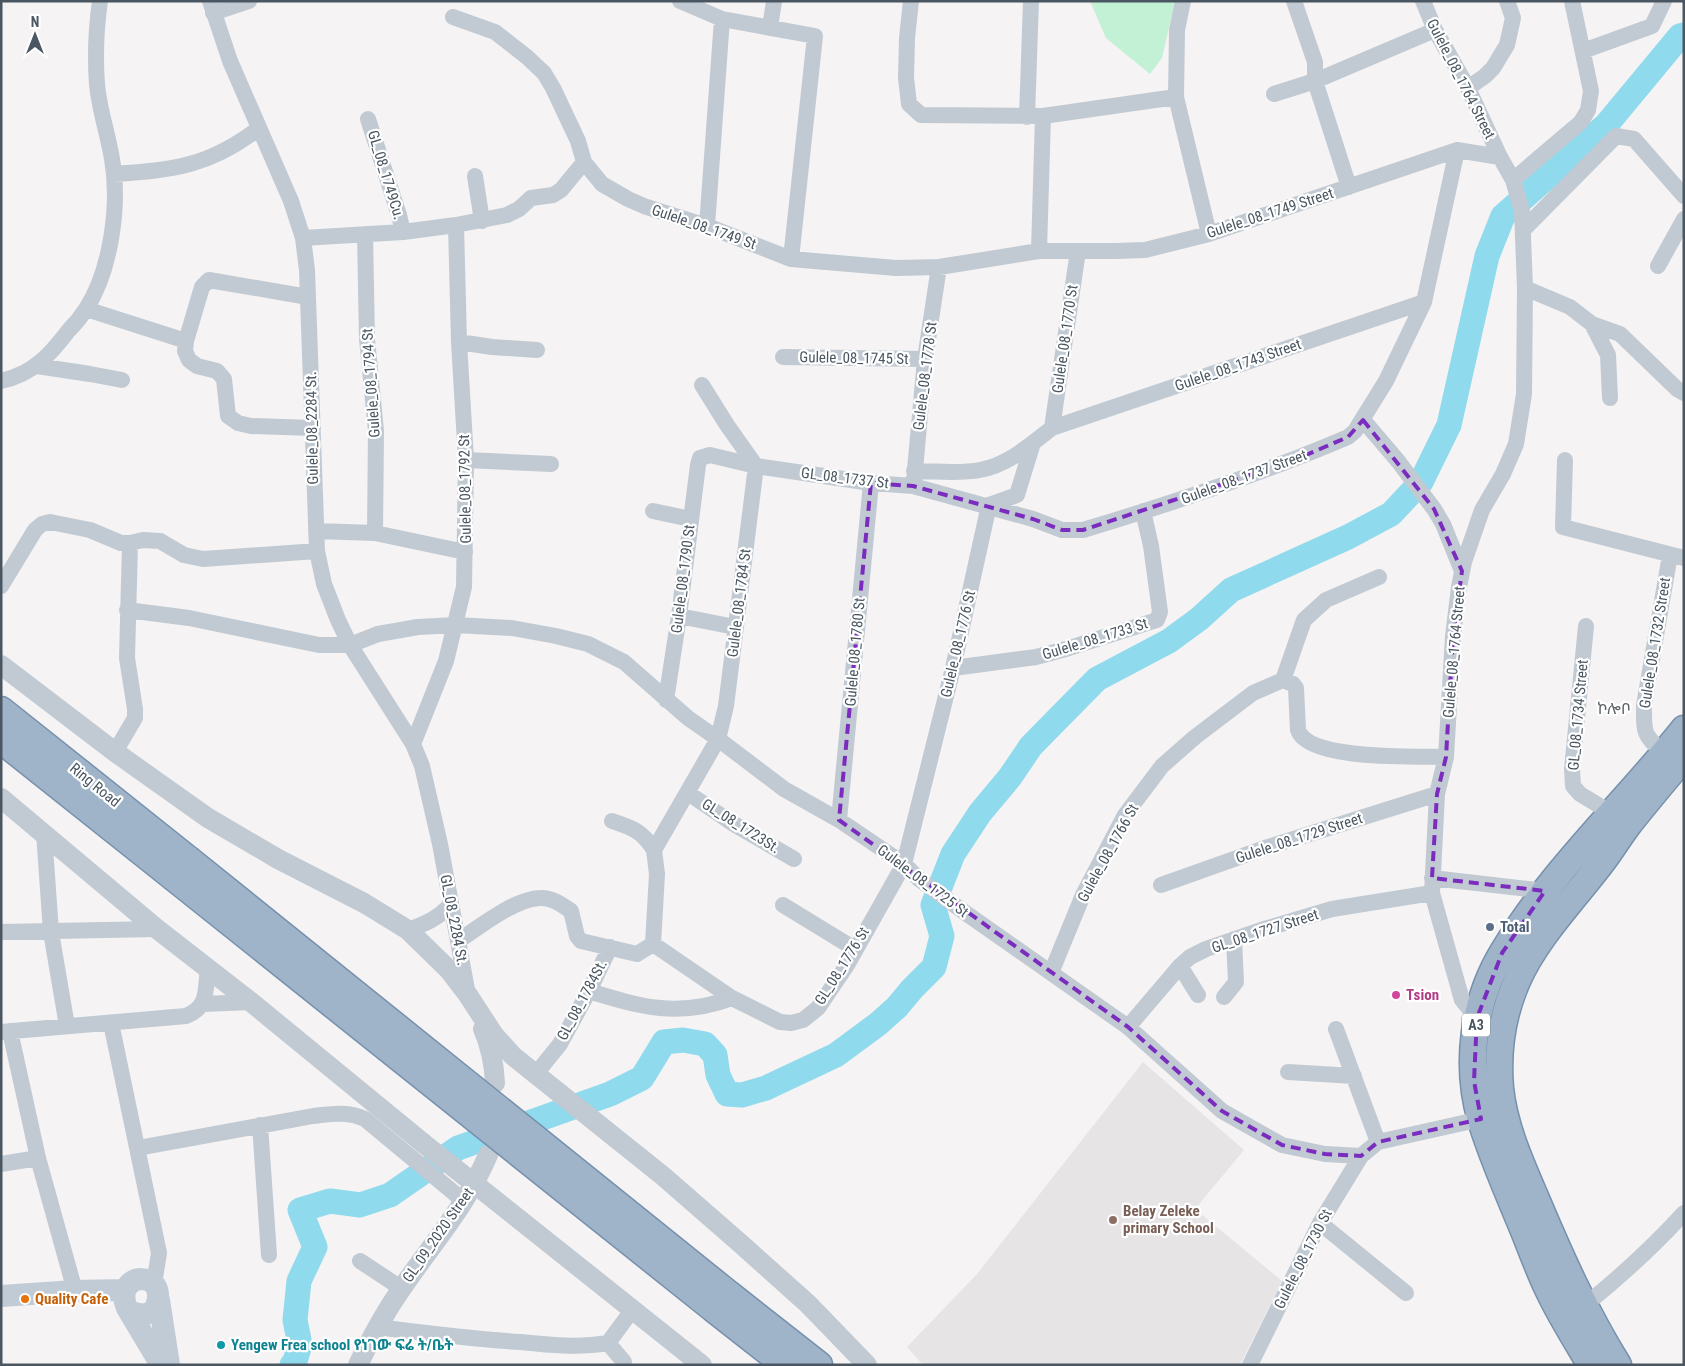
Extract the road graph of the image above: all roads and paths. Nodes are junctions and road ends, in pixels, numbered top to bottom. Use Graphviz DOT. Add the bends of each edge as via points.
graph roads {
  1 [pos="100,1"];
  2 [pos="248,1"];
  3 [pos="680,1"];
  4 [pos="774,1"];
  5 [pos="911,1"];
  6 [pos="1031,1"];
  7 [pos="1183,1"];
  8 [pos="1294,1"];
  9 [pos="1422,1"];
  10 [pos="1507,1"];
  11 [pos="1572,1"];
  12 [pos="1664,1"];
  13 [pos="211,7"];
  14 [pos="453,17"];
  15 [pos="722,19"];
  16 [pos="770,28"];
  17 [pos="1435,30"];
  18 [pos="1582,51"];
  19 [pos="1315,81"];
  20 [pos="1468,88"];
  21 [pos="1274,94"];
  22 [pos="1176,97"];
  23 [pos="1035,116"];
  24 [pos="368,119"];
  25 [pos="260,128"];
  26 [pos="1457,150"];
  27 [pos="1500,157"];
  28 [pos="584,162"];
  29 [pos="114,174"];
  30 [pos="475,176"];
  31 [pos="1513,180"];
  32 [pos="1349,187"];
  33 [pos="1684,196"];
  34 [pos="1684,219"];
  35 [pos="482,221"];
  36 [pos="456,225"];
  37 [pos="707,226"];
  38 [pos="1523,230"];
  39 [pos="403,232"];
  40 [pos="365,234"];
  41 [pos="1209,234"];
  42 [pos="303,238"];
  43 [pos="1039,251"];
  44 [pos="1078,251"];
  45 [pos="791,259"];
  46 [pos="1658,266"];
  47 [pos="939,267"];
  48 [pos="1525,288"];
  49 [pos="308,297"];
  50 [pos="1424,302"];
  51 [pos="86,309"];
  52 [pos="1592,324"];
  53 [pos="186,340"];
  54 [pos="459,342"];
  55 [pos="537,350"];
  56 [pos="783,357"];
  57 [pos="926,359"];
  58 [pos="36,366"];
  59 [pos="122,380"];
  60 [pos="1,381"];
  61 [pos="702,385"];
  62 [pos="1684,393"];
  63 [pos="1610,398"];
  64 [pos="1363,420"];
  65 [pos="313,428"];
  66 [pos="1052,428"];
  67 [pos="1033,442"];
  68 [pos="700,458"];
  69 [pos="466,460"];
  70 [pos="1565,460"];
  71 [pos="552,464"];
  72 [pos="756,466"];
  73 [pos="914,478"];
  74 [pos="870,483"];
  75 [pos="989,505"];
  76 [pos="653,511"];
  77 [pos="1143,511"];
  78 [pos="690,520"];
  79 [pos="316,531"];
  80 [pos="375,533"];
  81 [pos="130,543"];
  82 [pos="317,552"];
  83 [pos="465,552"];
  84 [pos="1677,556"];
  85 [pos="1462,571"];
  86 [pos="1379,577"];
  87 [pos="1,586"];
  88 [pos="127,610"];
  89 [pos="679,616"];
  90 [pos="456,625"];
  91 [pos="735,626"];
  92 [pos="1586,626"];
  93 [pos="350,645"];
  94 [pos="1,665"];
  95 [pos="953,668"];
  96 [pos="1283,680"];
  97 [pos="666,700"];
  98 [pos="1,710"];
  99 [pos="1684,730"];
  100 [pos="718,739"];
  101 [pos="1,740"];
  102 [pos="414,744"];
  103 [pos="115,752"];
  104 [pos="1446,757"];
  105 [pos="1676,766"];
  106 [pos="688,793"];
  107 [pos="1438,794"];
  108 [pos="1,798"];
  109 [pos="1621,819"];
  110 [pos="839,820"];
  111 [pos="612,821"];
  112 [pos="44,833"];
  113 [pos="440,844"];
  114 [pos="654,850"];
  115 [pos="794,859"];
  116 [pos="904,864"];
  117 [pos="181,868"];
  118 [pos="1161,885"];
  119 [pos="1432,885"];
  120 [pos="1546,891"];
  121 [pos="783,905"];
  122 [pos="447,909"];
  123 [pos="157,929"];
  124 [pos="408,930"];
  125 [pos="1,932"];
  126 [pos="51,932"];
  127 [pos="1234,939"];
  128 [pos="458,941"];
  129 [pos="653,944"];
  130 [pos="610,948"];
  131 [pos="854,949"];
  132 [pos="1180,966"];
  133 [pos="208,968"];
  134 [pos="1051,973"];
  135 [pos="589,992"];
  136 [pos="468,995"];
  137 [pos="1198,995"];
  138 [pos="1224,997"];
  139 [pos="732,998"];
  140 [pos="251,1002"];
  141 [pos="203,1004"];
  142 [pos="1477,1018"];
  143 [pos="111,1024"];
  144 [pos="67,1026"];
  145 [pos="1128,1027"];
  146 [pos="1336,1029"];
  147 [pos="5,1031"];
  148 [pos="1502,1031"];
  149 [pos="513,1056"];
  150 [pos="1288,1072"];
  151 [pos="536,1075"];
  152 [pos="1354,1076"];
  153 [pos="1481,1119"];
  154 [pos="260,1126"];
  155 [pos="1378,1142"];
  156 [pos="138,1148"];
  157 [pos="488,1155"];
  158 [pos="1360,1156"];
  159 [pos="38,1158"];
  160 [pos="1,1164"];
  161 [pos="464,1202"];
  162 [pos="1684,1213"];
  163 [pos="1320,1223"];
  164 [pos="269,1255"];
  165 [pos="360,1261"];
  166 [pos="401,1288"];
  167 [pos="75,1290"];
  168 [pos="124,1290"];
  169 [pos="156,1292"];
  170 [pos="1406,1293"];
  171 [pos="1,1296"];
  172 [pos="723,1303"];
  173 [pos="1584,1306"];
  174 [pos="633,1309"];
  175 [pos="130,1312"];
  176 [pos="377,1327"];
  177 [pos="608,1343"];
  178 [pos="624,1364"];
  179 [pos="161,1365"];
  180 [pos="169,1365"];
  181 [pos="358,1365"];
  182 [pos="702,1365"];
  183 [pos="785,1365"];
  184 [pos="819,1365"];
  185 [pos="867,1365"];
  186 [pos="1250,1365"];
  187 [pos="1591,1365"];
  188 [pos="1618,1365"];
  1 -- 29 [label="street" via="95,54 97,87"];
  2 -- 13 [label="street"];
  3 -- 15 [label="street"];
  4 -- 16 [label="street"];
  5 -- 23 [label="street" via="906,78 909,104 921,115"];
  6 -- 23 [label="street"];
  7 -- 22 [label="street" via="1177,30"];
  8 -- 19 [label="street" via="1314,62"];
  9 -- 17 [label="street, Gulele_08_1764 Street"];
  10 -- 20 [label="street" via="1513,18 1507,45 1493,68"];
  11 -- 18 [label="street"];
  12 -- 18 [label="street" via="1652,26"];
  13 -- 25 [label="street, Gulele_08_2284 St." via="230,61"];
  14 -- 28 [label="street" via="494,32 544,73 578,141"];
  15 -- 16 [label="street"];
  15 -- 37 [label="street"];
  16 -- 45 [label="street" via="815,36"];
  17 -- 19 [label="street"];
  17 -- 20 [label="street, Gulele_08_1764 Street"];
  18 -- 31 [label="street" via="1591,91 1585,116"];
  19 -- 21 [label="street"];
  19 -- 32 [label="street"];
  20 -- 27 [label="street, Gulele_08_1764 Street"];
  22 -- 23 [label="street"];
  22 -- 41 [label="street"];
  23 -- 43 [label="street"];
  24 -- 39 [label="street, GL_08_1749Cu."];
  25 -- 29 [label="street" via="212,158 165,170"];
  25 -- 42 [label="street, Gulele_08_2284 St." via="291,200"];
  26 -- 27 [label="street"];
  26 -- 32 [label="street, Gulele_08_1749 Street"];
  26 -- 50 [label="street, Gulele_08_1737 Street"];
  27 -- 31 [label="street, Gulele_08_1764 Street"];
  28 -- 35 [label="street" via="553,195 531,198 507,215"];
  28 -- 37 [label="street, Gulele_08_1749 St" via="602,184 615,192 644,206"];
  29 -- 51 [label="street" via="110,246 100,280"];
  30 -- 35 [label="street"];
  31 -- 38 [label="street, Gulele_08_1764 Street" via="1522,211"];
  32 -- 41 [label="street, Gulele_08_1749 Street"];
  33 -- 38 [label="street" via="1634,139 1616,136"];
  34 -- 46 [label="street"];
  35 -- 36 [label="street"];
  36 -- 39 [label="street"];
  36 -- 54 [label="street, Gulele_08_1792 St"];
  37 -- 45 [label="street, Gulele_08_1749 St"];
  38 -- 48 [label="street, Gulele_08_1764 Street"];
  39 -- 40 [label="street"];
  40 -- 42 [label="street"];
  40 -- 80 [label="street, Gulele_08_1794 St" via="367,339 376,431"];
  41 -- 44 [label="street, Gulele_08_1749 Street" via="1145,250"];
  42 -- 49 [label="street, Gulele_08_2284 St."];
  43 -- 44 [label="street, Gulele_08_1749 St"];
  43 -- 47 [label="street, Gulele_08_1749 St"];
  44 -- 66 [label="street, Gulele_08_1770 St"];
  45 -- 47 [label="street, Gulele_08_1749 St" via="896,268"];
  47 -- 57 [label="street, Gulele_08_1778 St"];
  48 -- 52 [label="street" via="1570,307"];
  48 -- 85 [label="street, Gulele_08_1764 Street" via="1524,394 1516,444 1482,510"];
  49 -- 53 [label="street" via="209,280 202,287"];
  49 -- 65 [label="street, Gulele_08_2284 St."];
  50 -- 64 [label="street, Gulele_08_1737 Street" via="1386,381"];
  50 -- 66 [label="street, Gulele_08_1743 Street"];
  51 -- 53 [label="street"];
  51 -- 58 [label="street" via="54,350"];
  52 -- 62 [label="street" via="1620,334"];
  52 -- 63 [label="street" via="1608,355"];
  53 -- 65 [label="street" via="188,360 196,366 217,371 224,379 228,416 238,423"];
  54 -- 55 [label="street"];
  54 -- 69 [label="street, Gulele_08_1792 St"];
  56 -- 57 [label="street, Gulele_08_1745 St"];
  57 -- 73 [label="street, Gulele_08_1778 St"];
  58 -- 59 [label="street"];
  58 -- 60 [label="street" via="16,378"];
  61 -- 72 [label="street"];
  64 -- 77 [label="street, Gulele_08_1737 Street" via="1348,436 1292,461"];
  64 -- 85 [label="street" via="1434,509"];
  65 -- 79 [label="street, Gulele_08_2284 St."];
  66 -- 67 [label="street, Gulele_08_1743 Street"];
  67 -- 73 [label="street, Gulele_08_1743 Street" via="1002,463 979,471"];
  67 -- 75 [label="street" via="1017,495"];
  68 -- 72 [label="street, GL_08_1737 St" via="710,455"];
  68 -- 78 [label="street, Gulele_08_1790 St"];
  69 -- 71 [label="street"];
  69 -- 83 [label="street, Gulele_08_1792 St"];
  70 -- 84 [label="street" via="1563,527"];
  72 -- 74 [label="street, GL_08_1737 St"];
  72 -- 91 [label="street, Gulele_08_1784 St"];
  73 -- 74 [label="street, GL_08_1737 St"];
  73 -- 75 [label="street, GL_08_1737 St"];
  74 -- 110 [label="street, Gulele_08_1780 St"];
  75 -- 77 [label="street, Gulele_08_1737 Street" via="1062,530 1083,530"];
  75 -- 95 [label="street, Gulele_08_1776 St"];
  76 -- 78 [label="street"];
  77 -- 95 [label="street, Gulele_08_1733 St" via="1160,612 1157,620 1043,655"];
  78 -- 89 [label="street, Gulele_08_1790 St"];
  79 -- 80 [label="street"];
  79 -- 82 [label="street, Gulele_08_2284 St."];
  80 -- 83 [label="street"];
  81 -- 82 [label="street" via="160,541 184,555 203,559"];
  81 -- 87 [label="street" via="120,543 90,530 50,522 42,524 35,530"];
  81 -- 88 [label="street"];
  82 -- 93 [label="street, Gulele_08_2284 St." via="324,584"];
  83 -- 90 [label="street, Gulele_08_1792 St" via="464,587"];
  84 -- 105 [label="street, Gulele_08_1732 Street" via="1644,705 1646,736"];
  85 -- 104 [label="street, Gulele_08_1764 Street" via="1453,636"];
  86 -- 96 [label="street" via="1326,600 1304,620"];
  88 -- 93 [label="street" via="189,618 311,644"];
  88 -- 103 [label="street" via="127,658 135,709 134,718"];
  89 -- 91 [label="street"];
  89 -- 97 [label="street, Gulele_08_1790 St"];
  90 -- 93 [label="street, Gulele_08_1725 St" via="378,634"];
  90 -- 97 [label="street, Gulele_08_1725 St" via="512,628 588,644 624,662"];
  90 -- 102 [label="street, Gulele_08_1792 St" via="446,661"];
  91 -- 100 [label="street, Gulele_08_1784 St" via="726,706"];
  92 -- 109 [label="street, GL_08_1734 Street" via="1573,786 1580,794"];
  93 -- 102 [label="street, Gulele_08_2284 St."];
  94 -- 103 [label="street"];
  95 -- 116 [label="street, Gulele_08_1776 St"];
  96 -- 104 [label="street" via="1296,688 1298,730 1305,740 1313,744 1331,751 1366,755"];
  96 -- 134 [label="street, Gulele_08_1766 St" via="1252,693 1162,766 1125,815 1083,895"];
  97 -- 100 [label="street, Gulele_08_1725 St"];
  98 -- 117 [label="highway, Ring Road"];
  99 -- 105 [label="highway, A3"];
  100 -- 106 [label="street"];
  100 -- 110 [label="street, Gulele_08_1725 St" via="784,789"];
  101 -- 117 [label="highway, Ring Road"];
  102 -- 113 [label="street, Gulele_08_2284 St."];
  103 -- 124 [label="street" via="208,818"];
  104 -- 107 [label="street, Gulele_08_1764 Street"];
  105 -- 109 [label="highway, A3"];
  106 -- 114 [label="street"];
  106 -- 115 [label="street, GL_08_1723St."];
  107 -- 118 [label="street, Gulele_08_1729 Street" via="1265,848"];
  107 -- 119 [label="street, Gulele_08_1764 Street"];
  108 -- 112 [label="street"];
  109 -- 120 [label="highway, A3" via="1572,858"];
  109 -- 148 [label="highway, A3" via="1603,861 1556,918 1517,980"];
  110 -- 116 [label="street, Gulele_08_1725 St"];
  111 -- 114 [label="street" via="633,828 646,837"];
  112 -- 123 [label="street"];
  112 -- 126 [label="street"];
  113 -- 122 [label="street, GL_08_2284 St."];
  114 -- 129 [label="street" via="657,874"];
  116 -- 131 [label="street, GL_08_1776 St"];
  116 -- 134 [label="street, Gulele_08_1725 St" via="960,910"];
  117 -- 172 [label="highway, bridge"];
  119 -- 120 [label="street, GL_08_1727 Street"];
  119 -- 127 [label="street, GL_08_1727 Street"];
  119 -- 142 [label="street, Gulele_08_1764 Street" via="1462,1000"];
  120 -- 142 [label="highway, A3" via="1499,960"];
  121 -- 131 [label="street"];
  122 -- 124 [label="street" via="426,924"];
  122 -- 128 [label="street, GL_08_2284 St."];
  123 -- 126 [label="street"];
  123 -- 133 [label="street"];
  124 -- 136 [label="street" via="448,969"];
  125 -- 126 [label="street"];
  126 -- 144 [label="street"];
  127 -- 132 [label="street, GL_08_1727 Street" via="1190,957"];
  127 -- 138 [label="street" via="1236,982"];
  128 -- 130 [label="street" via="522,901 541,898 560,903 571,911 581,942"];
  128 -- 136 [label="street, GL_08_2284 St."];
  129 -- 130 [label="street, GL_08_1784St." via="637,954"];
  129 -- 139 [label="street, GL_08_1776 St"];
  130 -- 135 [label="street, GL_08_1784St."];
  131 -- 139 [label="street, GL_08_1776 St" via="818,1008 803,1020 780,1022"];
  132 -- 137 [label="street"];
  132 -- 145 [label="street, GL_08_1727 Street"];
  133 -- 140 [label="street"];
  133 -- 141 [label="street"];
  134 -- 145 [label="street, Gulele_08_1725 St"];
  135 -- 139 [label="street" via="646,1007 677,1010"];
  135 -- 151 [label="street, GL_08_1784St." via="560,1044"];
  136 -- 149 [label="street" via="494,1035"];
  136 -- 149 [label="street" via="490,1044 494,1074 497,1060 503,1055"];
  140 -- 141 [label="street"];
  140 -- 174 [label="street, bridge"];
  141 -- 143 [label="street" via="186,1016"];
  142 -- 148 [label="street"];
  142 -- 153 [label="highway, A3" via="1473,1052"];
  143 -- 144 [label="street"];
  143 -- 156 [label="street"];
  144 -- 147 [label="street"];
  145 -- 158 [label="street, Gulele_08_1725 St" via="1222,1111 1276,1142 1325,1154"];
  146 -- 152 [label="street"];
  147 -- 159 [label="street"];
  148 -- 173 [label="highway, A3" via="1499,1067 1503,1109 1520,1160"];
  149 -- 151 [label="street"];
  150 -- 152 [label="street"];
  151 -- 185 [label="street" via="742,1244 808,1304"];
  152 -- 155 [label="street"];
  153 -- 155 [label="street"];
  153 -- 187 [label="highway, A3" via="1548,1289"];
  154 -- 156 [label="street"];
  154 -- 161 [label="street" via="339,1113 358,1116 414,1158"];
  154 -- 164 [label="street"];
  155 -- 158 [label="street"];
  156 -- 169 [label="street" via="158,1253"];
  157 -- 161 [label="street, GL_09_2020 Street"];
  158 -- 163 [label="street, Gulele_08_1730 St"];
  159 -- 160 [label="street"];
  159 -- 167 [label="street"];
  161 -- 166 [label="street, GL_09_2020 Street"];
  162 -- 173 [label="street" via="1631,1268"];
  163 -- 170 [label="street"];
  163 -- 186 [label="street, Gulele_08_1730 St"];
  165 -- 166 [label="street, GL_09_2020 Street"];
  166 -- 176 [label="street, GL_09_2020 Street"];
  167 -- 168 [label="main road"];
  167 -- 171 [label="main road"];
  168 -- 169 [label="main road" via="132,1281 143,1279"];
  168 -- 175 [label="main road" via="123,1299"];
  169 -- 175 [label="main road" via="154,1311 143,1315"];
  169 -- 180 [label="main road"];
  172 -- 183 [label="highway"];
  172 -- 184 [label="highway"];
  173 -- 188 [label="highway, A3"];
  174 -- 177 [label="street"];
  174 -- 182 [label="street"];
  175 -- 179 [label="main road"];
  176 -- 177 [label="street" via="461,1338 559,1345"];
  176 -- 181 [label="street, GL_09_2020 Street"];
  177 -- 178 [label="street"];
}
